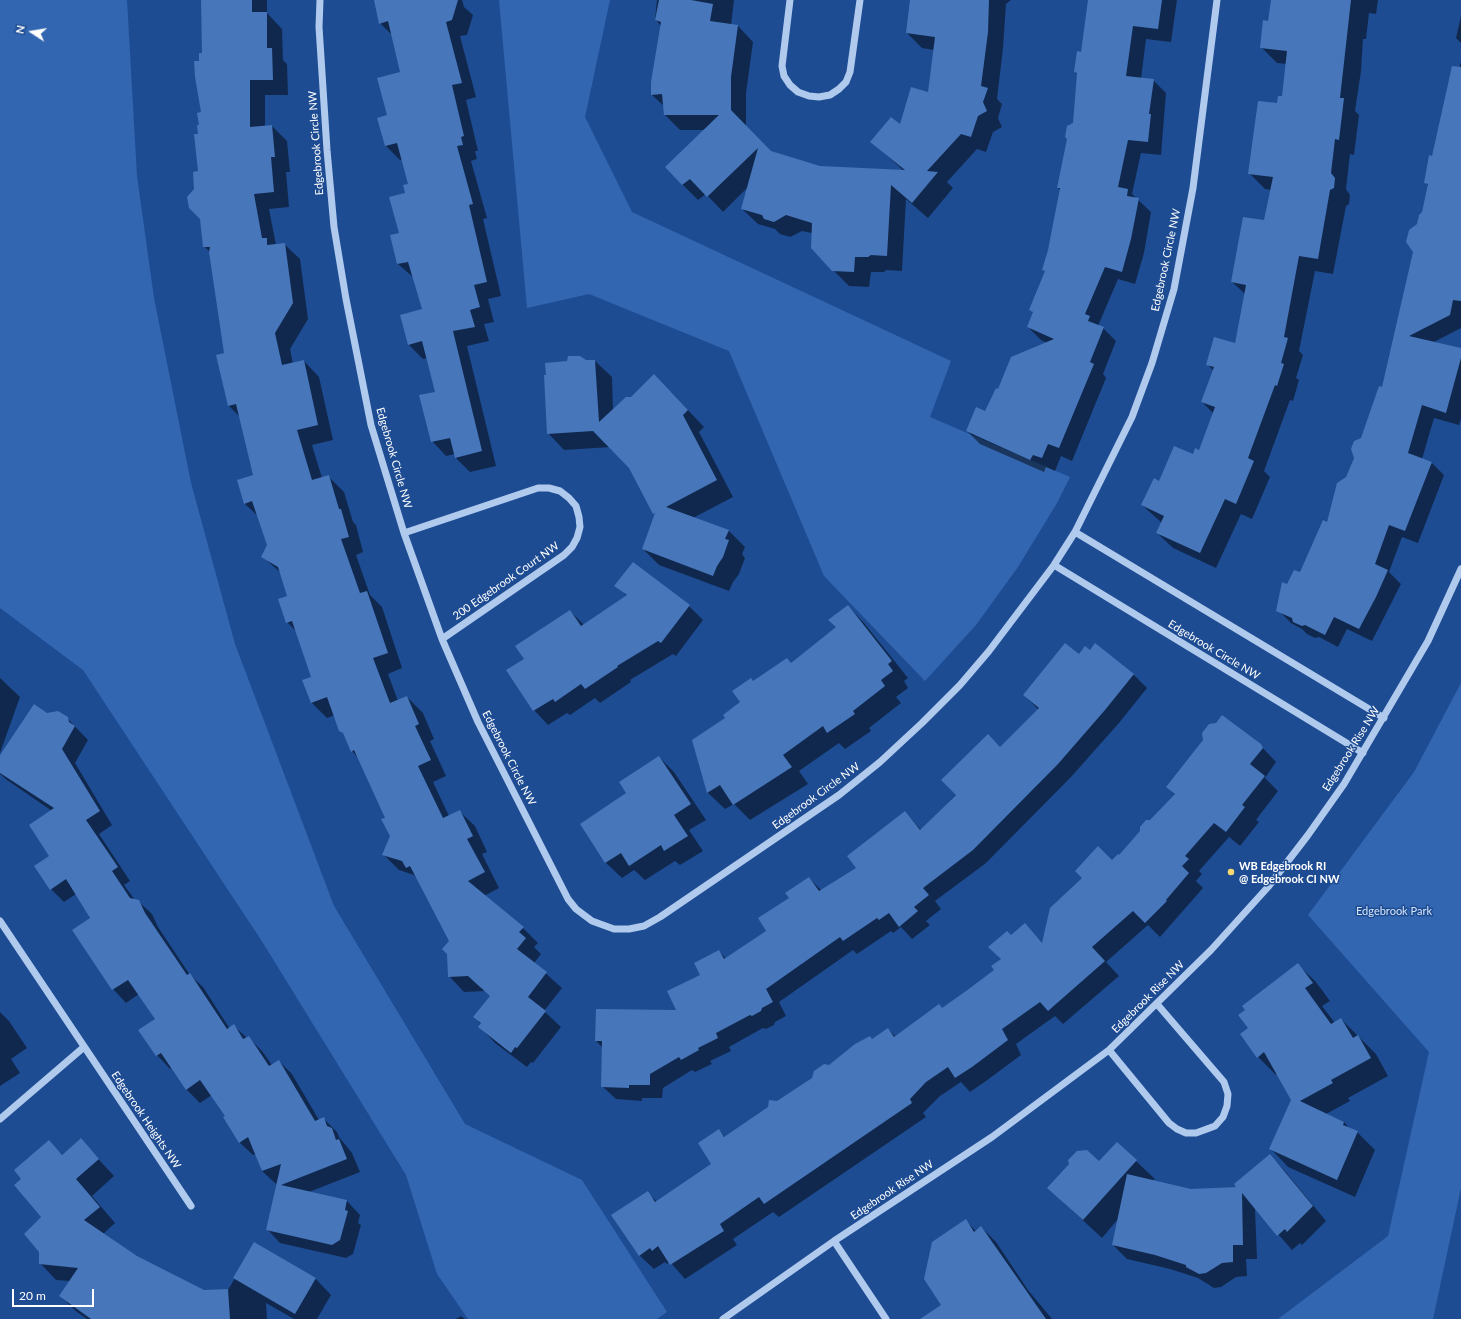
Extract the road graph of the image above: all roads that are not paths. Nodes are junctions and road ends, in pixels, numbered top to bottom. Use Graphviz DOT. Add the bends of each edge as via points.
graph roads {
  1 [pos="320,0"];
  2 [pos="790,0"];
  3 [pos="860,0"];
  4 [pos="1217,0"];
  5 [pos="1075,532"];
  6 [pos="404,533"];
  7 [pos="1054,565"];
  8 [pos="1461,569"];
  9 [pos="442,639"];
  10 [pos="1384,718"];
  11 [pos="1363,753"];
  12 [pos="0,921"];
  13 [pos="1157,1004"];
  14 [pos="84,1047"];
  15 [pos="1110,1050"];
  16 [pos="0,1119"];
  17 [pos="190,1206"];
  18 [pos="834,1242"];
  19 [pos="723,1319"];
  20 [pos="886,1319"];
  1 -- 6 [label="street, Edgebrook Circle NW" via="327,150 335,235 371,425"];
  2 -- 3 [label="street" via="782,66 784,76 798,92 819,97 830,95 846,82 850,72"];
  4 -- 5 [label="street, Edgebrook Circle NW" via="1193,188 1174,289 1152,363 1132,417"];
  5 -- 7 [label="street, Edgebrook Circle NW"];
  5 -- 10 [label="street"];
  6 -- 9 [label="street, Edgebrook Circle NW"];
  6 -- 9 [label="street, 200 Edgebrook Court NW" via="538,488 549,488 569,498 576,506 580,517 580,527 572,547"];
  7 -- 9 [label="street, Edgebrook Circle NW" via="960,685 880,762 839,796 660,917 644,926 629,929 614,929 592,922 568,899 478,722"];
  7 -- 11 [label="street, Edgebrook Circle NW"];
  8 -- 10 [label="street, Edgebrook Rise NW" via="1428,641"];
  10 -- 11 [label="street, Edgebrook Rise NW"];
  11 -- 13 [label="street, Edgebrook Rise NW" via="1308,835 1268,887 1211,950"];
  12 -- 14 [label="street, Edgebrook Heights NW"];
  13 -- 15 [label="street, Edgebrook Rise NW"];
  13 -- 15 [label="street" via="1224,1082 1228,1094 1227,1106 1223,1117 1215,1126 1196,1133 1177,1129 1168,1123"];
  14 -- 16 [label="street"];
  14 -- 17 [label="street, Edgebrook Heights NW"];
  15 -- 18 [label="street, Edgebrook Rise NW" via="992,1137"];
  18 -- 19 [label="street, Edgebrook Rise NW"];
  18 -- 20 [label="street"];
}
